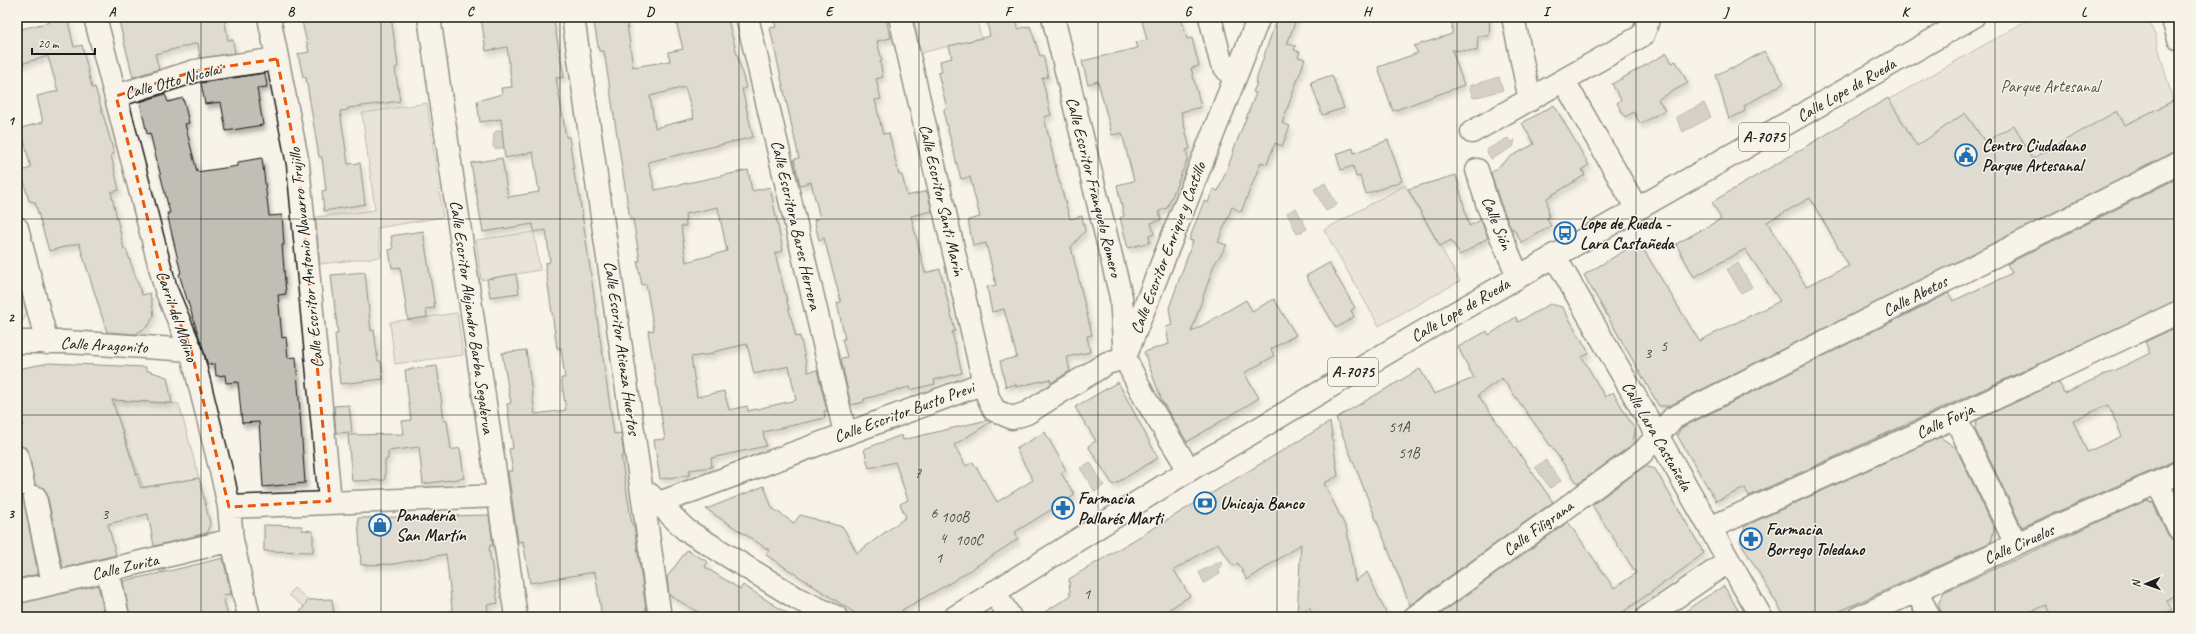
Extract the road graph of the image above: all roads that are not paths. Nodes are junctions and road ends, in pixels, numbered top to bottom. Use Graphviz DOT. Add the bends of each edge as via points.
graph roads {
  1 [pos="95,17"];
  2 [pos="269,17"];
  3 [pos="429,17"];
  4 [pos="574,17"];
  5 [pos="747,17"];
  6 [pos="900,17"];
  7 [pos="1054,17"];
  8 [pos="1210,17"];
  9 [pos="1259,17"];
  10 [pos="1513,17"];
  11 [pos="1649,17"];
  12 [pos="1973,17"];
  13 [pos="2172,17"];
  14 [pos="2179,39"];
  15 [pos="277,59"];
  16 [pos="1234,78"];
  17 [pos="1564,81"];
  18 [pos="116,96"];
  19 [pos="1530,100"];
  20 [pos="1472,132"];
  21 [pos="2179,163"];
  22 [pos="1478,170"];
  23 [pos="1637,209"];
  24 [pos="17,228"];
  25 [pos="1554,255"];
  26 [pos="1518,276"];
  27 [pos="2179,312"];
  28 [pos="17,342"];
  29 [pos="47,343"];
  30 [pos="191,350"];
  31 [pos="1124,358"];
  32 [pos="984,383"];
  33 [pos="1955,417"];
  34 [pos="845,433"];
  35 [pos="1657,436"];
  36 [pos="17,457"];
  37 [pos="1189,470"];
  38 [pos="2179,473"];
  39 [pos="2158,483"];
  40 [pos="642,488"];
  41 [pos="498,496"];
  42 [pos="330,502"];
  43 [pos="659,503"];
  44 [pos="229,507"];
  45 [pos="1710,528"];
  46 [pos="2179,529"];
  47 [pos="686,530"];
  48 [pos="232,540"];
  49 [pos="2016,544"];
  50 [pos="652,553"];
  51 [pos="1729,560"];
  52 [pos="108,570"];
  53 [pos="53,583"];
  54 [pos="1917,591"];
  55 [pos="17,592"];
  56 [pos="994,592"];
  57 [pos="798,600"];
  58 [pos="118,617"];
  59 [pos="249,617"];
  60 [pos="516,617"];
  61 [pos="660,617"];
  62 [pos="818,617"];
  63 [pos="836,617"];
  64 [pos="955,617"];
  65 [pos="1010,617"];
  66 [pos="1415,617"];
  67 [pos="1647,617"];
  68 [pos="1761,617"];
  69 [pos="1860,617"];
  70 [pos="1929,617"];
  1 -- 18 [label="street, Carril del Molino"];
  2 -- 15 [label="street, Calle Escritor Antonio Navarro Trujillo"];
  3 -- 41 [label="street, Calle Escritor Alejandro Barba Segalerva"];
  4 -- 40 [label="street, Calle Escritor Atienza Huertos"];
  5 -- 34 [label="street, Calle Escritora Bares Herrera"];
  6 -- 32 [label="street, Calle Escritor Santi Marín"];
  7 -- 31 [label="street, Calle Escritor Franquelo Romero" via="1121,297"];
  8 -- 16 [label="street" via="1221,62"];
  9 -- 16 [label="street, Calle Escritor Enrique y Castillo"];
  10 -- 19 [label="street"];
  11 -- 17 [label="street" via="1643,35"];
  12 -- 23 [label="street, Calle Lope de Rueda / A-7075"];
  13 -- 14 [label="street"];
  15 -- 18 [label="street, Calle Otto Nicolai" via="195,72"];
  15 -- 42 [label="street, Calle Escritor Antonio Navarro Trujillo" via="298,164"];
  16 -- 31 [label="street, Calle Escritor Enrique y Castillo"];
  17 -- 19 [label="street"];
  17 -- 23 [label="street"];
  18 -- 30 [label="street, Carril del Molino" via="166,290"];
  19 -- 20 [label="street"];
  21 -- 35 [label="street, Calle Abetos" via="1673,418"];
  22 -- 26 [label="street, Calle Sión" via="1488,206"];
  23 -- 25 [label="street, Calle Lope de Rueda / A-7075"];
  24 -- 29 [label="street"];
  25 -- 26 [label="street, Calle Lope de Rueda / A-7075"];
  25 -- 35 [label="street, Calle Lara Castañeda"];
  26 -- 37 [label="street, Calle Lope de Rueda / A-7075"];
  27 -- 33 [label="street, Calle Forja"];
  28 -- 29 [label="street, Calle Aragonito"];
  29 -- 30 [label="street, Calle Aragonito"];
  30 -- 44 [label="street, Carril del Molino"];
  31 -- 32 [label="street, Calle Escritor Busto Previ" via="1107,363 1027,413 1012,418 994,410"];
  31 -- 37 [label="street" via="1146,400"];
  32 -- 34 [label="street, Calle Escritor Busto Previ"];
  33 -- 45 [label="street, Calle Forja"];
  33 -- 49 [label="street"];
  34 -- 43 [label="street, Calle Escritor Busto Previ"];
  35 -- 45 [label="street, Calle Lara Castañeda"];
  35 -- 66 [label="street, Calle Filigrana" via="1642,453"];
  36 -- 53 [label="street" via="29,490"];
  37 -- 56 [label="street, Calle Lope de Rueda / A-7075"];
  38 -- 39 [label="street, Calle Ciruelos"];
  39 -- 46 [label="street"];
  39 -- 49 [label="street, Calle Ciruelos"];
  40 -- 43 [label="street"];
  40 -- 50 [label="street, Calle Escritor Atienza Huertos"];
  41 -- 42 [label="street"];
  41 -- 60 [label="street, Calle Escritor Alejandro Barba Segalerva"];
  42 -- 44 [label="street"];
  43 -- 47 [label="street"];
  44 -- 48 [label="street, Carril del Molino"];
  45 -- 51 [label="street, Calle Lara Castañeda"];
  47 -- 50 [label="street" via="669,532 656,540"];
  47 -- 57 [label="street"];
  48 -- 52 [label="street, Calle Zurita"];
  48 -- 59 [label="street, Carril del Molino"];
  49 -- 54 [label="street, Calle Ciruelos"];
  50 -- 61 [label="street, Calle Escritor Atienza Huertos"];
  51 -- 67 [label="street"];
  51 -- 68 [label="street, Calle Lara Castañeda"];
  52 -- 53 [label="street, Calle Zurita"];
  52 -- 58 [label="street"];
  53 -- 55 [label="street, Calle Zurita"];
  54 -- 69 [label="street, Calle Ciruelos"];
  54 -- 70 [label="street"];
  56 -- 64 [label="street, Calle Lope de Rueda / A-7075"];
  56 -- 65 [label="street"];
  57 -- 62 [label="street"];
  57 -- 63 [label="street"];
}
